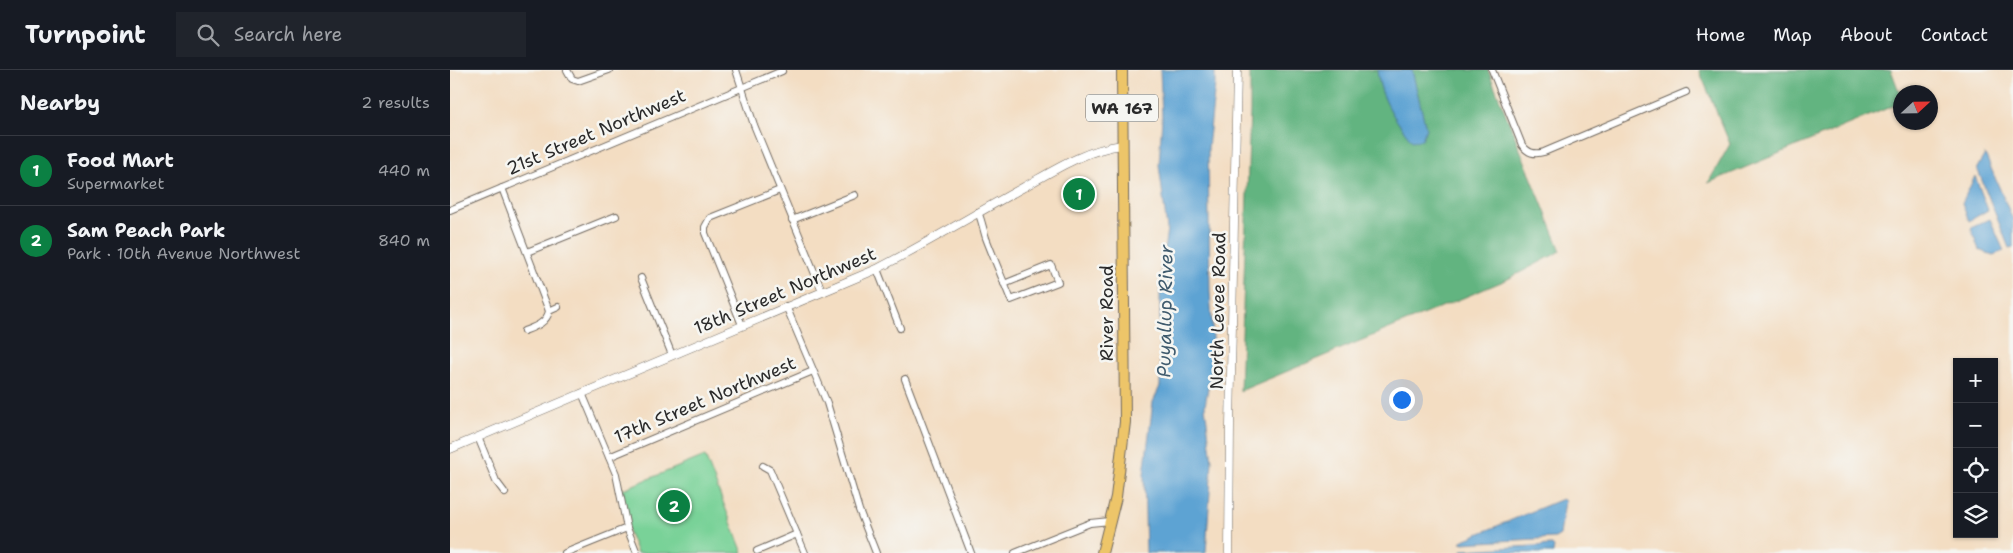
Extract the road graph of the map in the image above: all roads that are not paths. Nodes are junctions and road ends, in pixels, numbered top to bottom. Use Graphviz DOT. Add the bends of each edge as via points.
graph roads {
  1 [pos="567,70"];
  2 [pos="609,70"];
  3 [pos="736,70"];
  4 [pos="1122,70"];
  5 [pos="1237,70"];
  6 [pos="1492,70"];
  7 [pos="782,71"];
  8 [pos="742,87"];
  9 [pos="1686,92"];
  10 [pos="1122,145"];
  11 [pos="502,188"];
  12 [pos="780,190"];
  13 [pos="855,194"];
  14 [pos="450,210"];
  15 [pos="978,212"];
  16 [pos="616,216"];
  17 [pos="792,220"];
  18 [pos="527,252"];
  19 [pos="877,269"];
  20 [pos="641,278"];
  21 [pos="1004,284"];
  22 [pos="822,291"];
  23 [pos="786,306"];
  24 [pos="558,307"];
  25 [pos="549,310"];
  26 [pos="742,325"];
  27 [pos="900,328"];
  28 [pos="524,331"];
  29 [pos="672,355"];
  30 [pos="813,372"];
  31 [pos="904,379"];
  32 [pos="582,393"];
  33 [pos="478,437"];
  34 [pos="450,448"];
  35 [pos="609,457"];
  36 [pos="762,466"];
  37 [pos="505,493"];
  38 [pos="1110,521"];
  39 [pos="627,528"];
  40 [pos="797,534"];
  41 [pos="757,551"];
  42 [pos="565,553"];
  43 [pos="637,553"];
  44 [pos="804,553"];
  45 [pos="876,553"];
  46 [pos="971,553"];
  47 [pos="1015,553"];
  48 [pos="1102,553"];
  49 [pos="1229,553"];
  1 -- 2 [label="street" via="575,81"];
  3 -- 8 [label="street"];
  4 -- 10 [label="main road, River Road / WA 167"];
  5 -- 49 [label="street, North Levee Road"];
  6 -- 9 [label="street" via="1522,145 1533,154"];
  7 -- 8 [label="street, 21st Street Northwest"];
  8 -- 11 [label="street, 21st Street Northwest"];
  8 -- 12 [label="street"];
  10 -- 15 [label="street, 18th Street Northwest" via="1074,159"];
  10 -- 38 [label="main road, River Road / WA 167" via="1125,422"];
  11 -- 14 [label="street, 21st Street Northwest"];
  11 -- 18 [label="street"];
  12 -- 17 [label="street"];
  12 -- 26 [label="street" via="710,218 705,227"];
  13 -- 17 [label="street"];
  15 -- 19 [label="street, 18th Street Northwest"];
  15 -- 21 [label="street"];
  16 -- 18 [label="street"];
  17 -- 22 [label="street"];
  18 -- 25 [label="street"];
  19 -- 22 [label="street, 18th Street Northwest"];
  19 -- 27 [label="street"];
  20 -- 29 [label="street"];
  21 -- 21 [label="street" via="1051,265 1058,282 1011,300"];
  22 -- 23 [label="street, 18th Street Northwest"];
  23 -- 26 [label="street, 18th Street Northwest"];
  23 -- 30 [label="street"];
  24 -- 25 [label="street"];
  25 -- 28 [label="street" via="538,325"];
  26 -- 29 [label="street, 18th Street Northwest"];
  29 -- 32 [label="street, 18th Street Northwest"];
  30 -- 35 [label="street, 17th Street Northwest"];
  30 -- 45 [label="street" via="827,403 859,510"];
  31 -- 46 [label="street"];
  32 -- 33 [label="street, 18th Street Northwest"];
  32 -- 35 [label="street"];
  33 -- 34 [label="street, 18th Street Northwest"];
  33 -- 37 [label="street" via="496,481"];
  35 -- 39 [label="street" via="620,486"];
  36 -- 40 [label="street" via="770,470"];
  38 -- 47 [label="street" via="1090,523"];
  38 -- 48 [label="main road, River Road / WA 167"];
  39 -- 42 [label="street"];
  39 -- 43 [label="street"];
  40 -- 41 [label="street"];
  40 -- 44 [label="street"];
}
